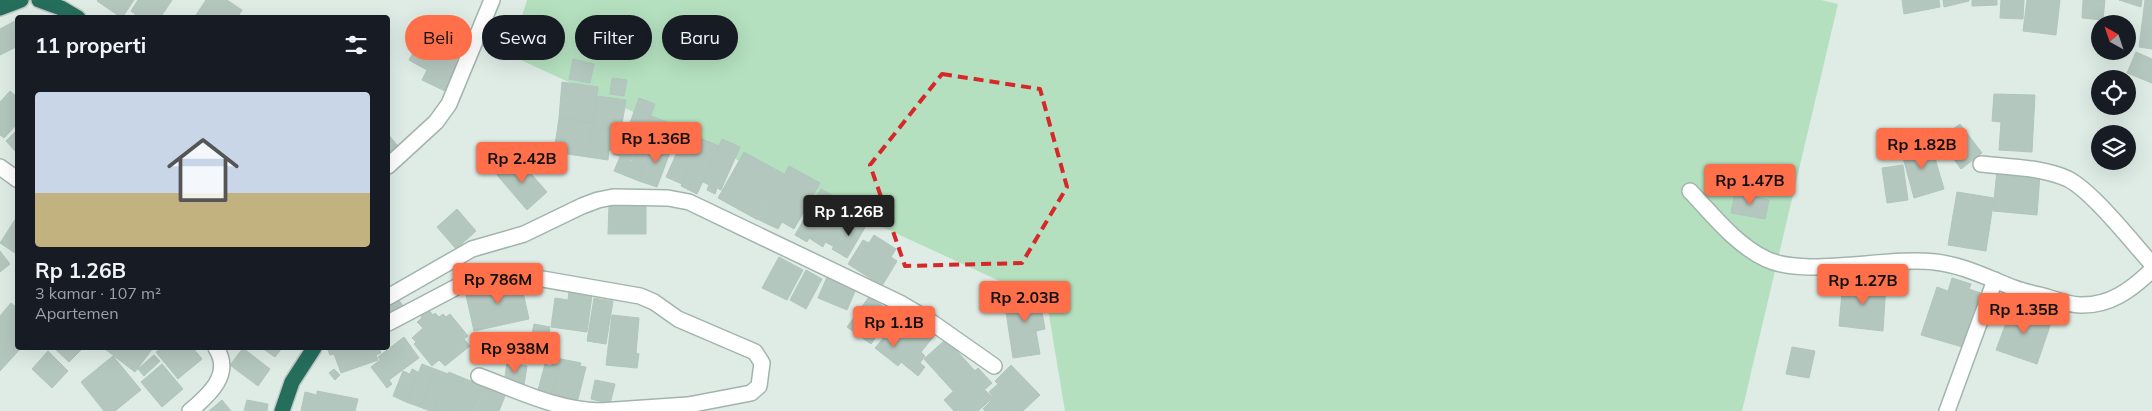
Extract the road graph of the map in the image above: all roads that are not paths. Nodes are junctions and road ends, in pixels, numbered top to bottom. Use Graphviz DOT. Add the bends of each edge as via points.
graph roads {
  1 [pos="21,0"];
  2 [pos="39,0"];
  3 [pos="492,0"];
  4 [pos="0,8"];
  5 [pos="73,15"];
  6 [pos="390,164"];
  7 [pos="1981,164"];
  8 [pos="0,167"];
  9 [pos="15,178"];
  10 [pos="1690,191"];
  11 [pos="2152,264"];
  12 [pos="2152,270"];
  13 [pos="1995,280"];
  14 [pos="390,296"];
  15 [pos="390,323"];
  16 [pos="217,350"];
  17 [pos="313,350"];
  18 [pos="994,366"];
  19 [pos="479,376"];
  20 [pos="190,411"];
  21 [pos="282,411"];
  22 [pos="600,411"];
  23 [pos="1947,411"];
  1 -- 4 [label="highway"];
  2 -- 5 [label="highway"];
  3 -- 6 [label="street" via="449,104 436,122"];
  7 -- 11 [label="street" via="2035,170 2068,179 2084,190"];
  8 -- 9 [label="street"];
  10 -- 13 [label="street" via="1739,241 1766,260 1782,265 1816,267 1905,260 1936,262 1974,270"];
  12 -- 13 [label="street" via="2120,296 2101,303 2079,305 2016,289"];
  13 -- 23 [label="street"];
  14 -- 18 [label="street" via="472,249 524,234 582,206 613,197 668,198 689,202 900,303 927,318"];
  15 -- 22 [label="street" via="480,276 508,273 640,296 678,319 755,352 762,363 759,386 751,393 698,404"];
  16 -- 20 [label="street" via="222,361 220,377 207,396"];
  17 -- 21 [label="highway" via="292,382"];
  19 -- 22 [label="street" via="559,406"];
}
